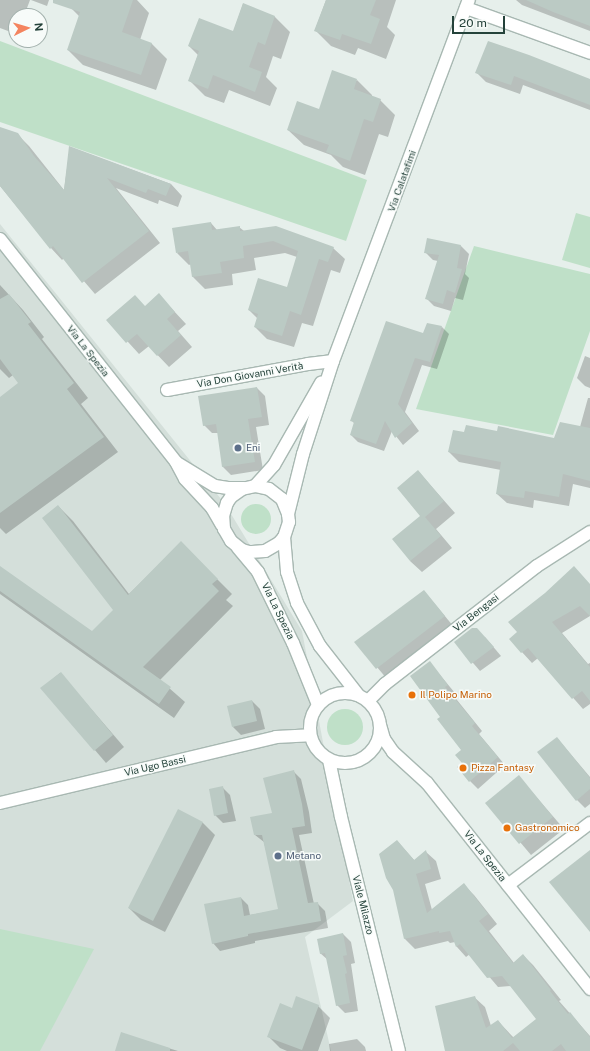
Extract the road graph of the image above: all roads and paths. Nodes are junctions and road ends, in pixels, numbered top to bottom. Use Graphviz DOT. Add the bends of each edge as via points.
graph roads {
  1 [pos="467,4"];
  2 [pos="590,53"];
  3 [pos="0,239"];
  4 [pos="333,361"];
  5 [pos="167,390"];
  6 [pos="176,462"];
  7 [pos="252,487"];
  8 [pos="288,514"];
  9 [pos="224,529"];
  10 [pos="590,532"];
  11 [pos="284,537"];
  12 [pos="236,546"];
  13 [pos="363,698"];
  14 [pos="318,705"];
  15 [pos="380,725"];
  16 [pos="310,735"];
  17 [pos="329,760"];
  18 [pos="0,803"];
  19 [pos="590,823"];
  20 [pos="508,885"];
  21 [pos="590,989"];
  22 [pos="399,1051"];
  1 -- 2 [label="main road"];
  1 -- 4 [label="main road, Via Calatafimi"];
  3 -- 6 [label="main road, Via La Spezia"];
  4 -- 5 [label="main road, Via Don Giovanni Verità"];
  4 -- 7 [label="main road, Via Calatafimi" via="274,465"];
  4 -- 8 [label="main road, Via Calatafimi" via="303,454"];
  6 -- 7 [label="main road, Via La Spezia" via="200,478 220,487"];
  6 -- 9 [label="main road, Via La Spezia" via="183,476 215,512"];
  7 -- 8 [label="main road, Via La Spezia" via="270,489 276,493 282,499"];
  7 -- 9 [label="main road" via="236,493 227,503 223,516"];
  8 -- 11 [label="main road, Via La Spezia" via="289,522"];
  9 -- 12 [label="main road, Via La Spezia"];
  10 -- 13 [label="main road, Via Bengasi" via="536,566 380,688"];
  11 -- 12 [label="main road" via="265,551 249,552"];
  11 -- 13 [label="main road, Via La Spezia" via="287,572 297,603 320,646"];
  12 -- 14 [label="main road, Via La Spezia" via="258,572 293,643"];
  13 -- 14 [label="main road" via="348,693 337,694"];
  13 -- 15 [label="main road, Via La Spezia" via="374,708"];
  14 -- 16 [label="main road" via="310,724"];
  15 -- 17 [label="main road" via="378,741 369,754 350,763"];
  15 -- 20 [label="main road, Via La Spezia" via="384,739 393,752 428,783"];
  16 -- 17 [label="main road" via="320,753"];
  16 -- 18 [label="main road, Via Ugo Bassi" via="276,737"];
  17 -- 22 [label="main road, Viale Milazzo"];
  19 -- 20 [label="main road"];
  20 -- 21 [label="main road, Via La Spezia"];
}
